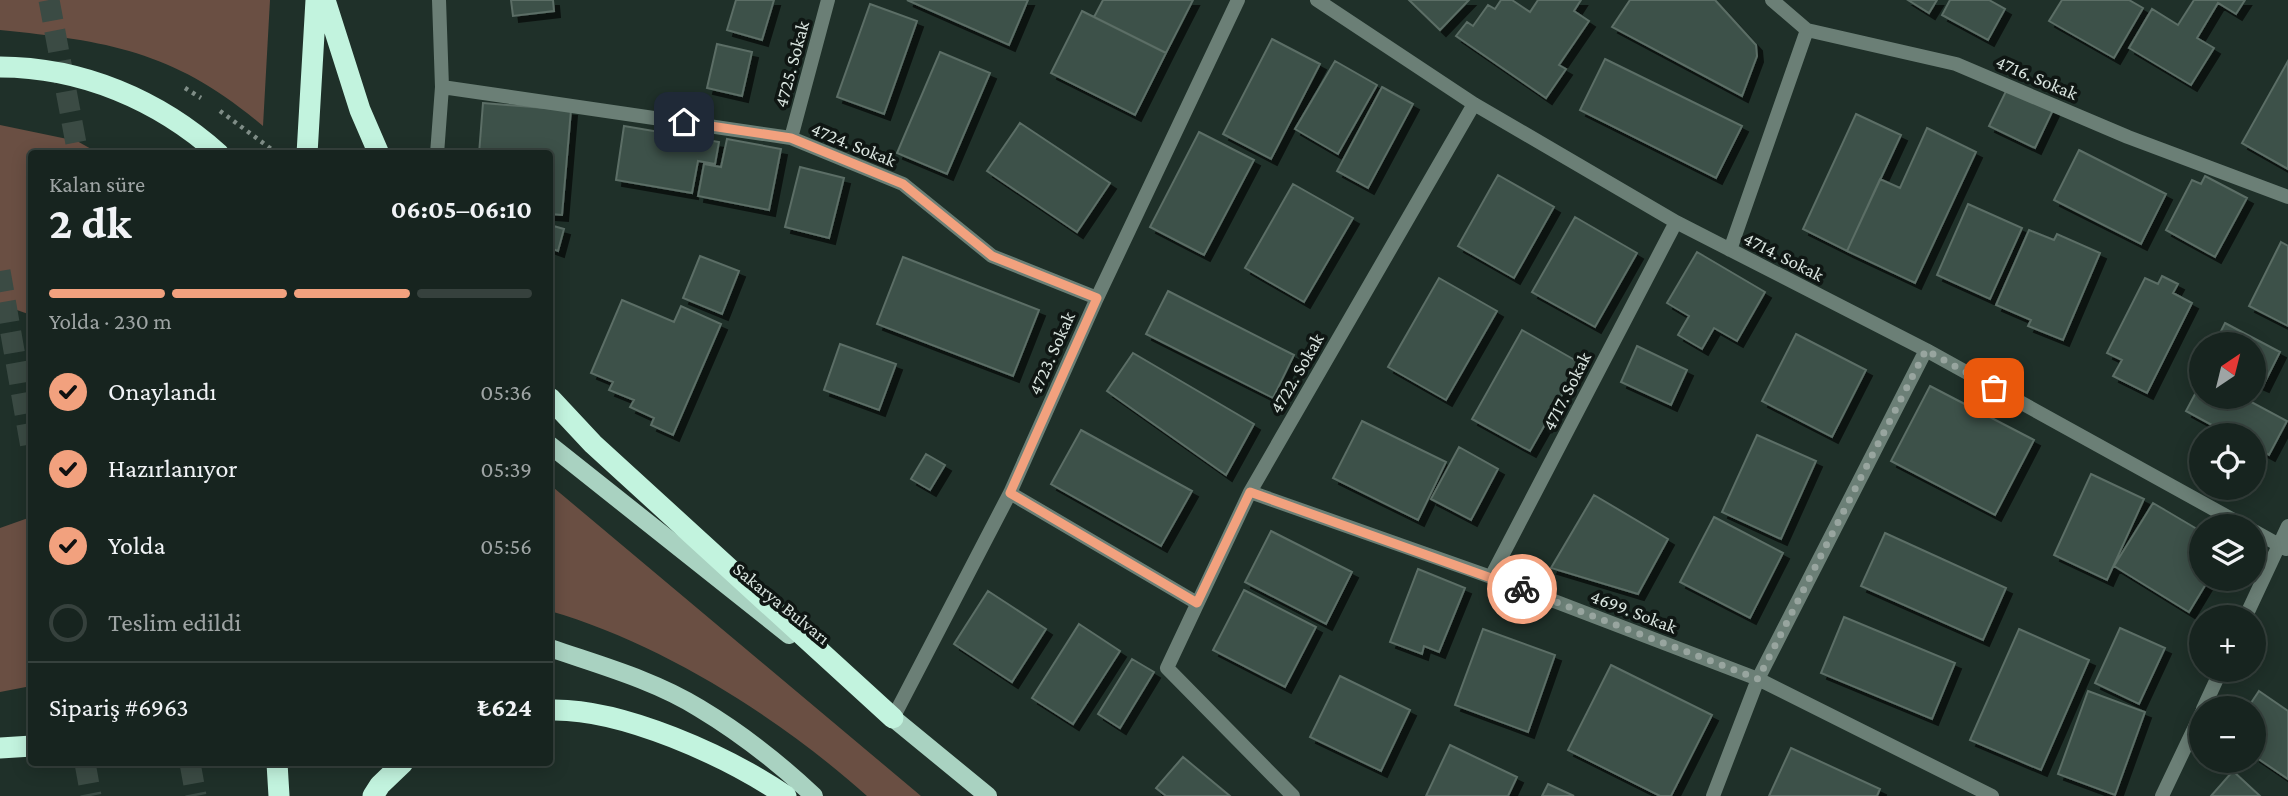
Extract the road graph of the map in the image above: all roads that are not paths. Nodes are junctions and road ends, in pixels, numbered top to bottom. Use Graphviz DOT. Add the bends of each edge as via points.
graph roads {
  1 [pos="316,0"];
  2 [pos="325,0"];
  3 [pos="439,0"];
  4 [pos="828,0"];
  5 [pos="1238,0"];
  6 [pos="1317,0"];
  7 [pos="1772,0"];
  8 [pos="1807,30"];
  9 [pos="0,67"];
  10 [pos="442,87"];
  11 [pos="1474,104"];
  12 [pos="791,138"];
  13 [pos="214,150"];
  14 [pos="307,150"];
  15 [pos="377,150"];
  16 [pos="437,150"];
  17 [pos="2288,197"];
  18 [pos="1676,222"];
  19 [pos="1730,250"];
  20 [pos="1097,298"];
  21 [pos="1926,350"];
  22 [pos="553,401"];
  23 [pos="553,447"];
  24 [pos="1250,492"];
  25 [pos="1010,493"];
  26 [pos="2222,514"];
  27 [pos="2288,526"];
  28 [pos="2266,537"];
  29 [pos="2284,547"];
  30 [pos="1491,578"];
  31 [pos="1197,603"];
  32 [pos="2252,605"];
  33 [pos="553,649"];
  34 [pos="1758,679"];
  35 [pos="553,710"];
  36 [pos="893,718"];
  37 [pos="2189,738"];
  38 [pos="28,746"];
  39 [pos="0,748"];
  40 [pos="277,766"];
  41 [pos="400,766"];
  42 [pos="279,796"];
  43 [pos="373,796"];
  44 [pos="786,796"];
  45 [pos="814,796"];
  46 [pos="988,796"];
  47 [pos="1293,796"];
  48 [pos="1713,796"];
  49 [pos="1992,796"];
  50 [pos="2162,796"];
  1 -- 14 [label="highway"];
  2 -- 15 [label="highway"];
  3 -- 10 [label="street"];
  4 -- 12 [label="street, 4725. Sokak"];
  5 -- 20 [label="street, 4723. Sokak"];
  6 -- 11 [label="street, 4714. Sokak"];
  7 -- 8 [label="street, 4716. Sokak"];
  8 -- 17 [label="street, 4716. Sokak" via="1956,64"];
  8 -- 19 [label="street"];
  9 -- 13 [label="highway" via="33,67 114,87 188,127"];
  10 -- 12 [label="street, 4724. Sokak"];
  10 -- 16 [label="street"];
  11 -- 18 [label="street, 4714. Sokak"];
  11 -- 24 [label="street, 4722. Sokak"];
  12 -- 20 [label="street, 4724. Sokak" via="903,184 992,256"];
  18 -- 19 [label="street, 4714. Sokak"];
  18 -- 30 [label="street, 4717. Sokak"];
  19 -- 21 [label="street, 4714. Sokak"];
  20 -- 25 [label="street, 4723. Sokak"];
  21 -- 26 [label="street, 4714. Sokak"];
  21 -- 34 [label="street"];
  22 -- 36 [label="highway" via="593,444"];
  23 -- 36 [label="main road, Sakarya Bulvarı"];
  24 -- 30 [label="street, 4699. Sokak"];
  24 -- 31 [label="street, 4722. Sokak"];
  25 -- 31 [label="street"];
  25 -- 36 [label="street, 4723. Sokak"];
  27 -- 29 [label="street"];
  28 -- 29 [label="street"];
  29 -- 32 [label="street"];
  30 -- 34 [label="street, 4699. Sokak"];
  31 -- 47 [label="street, 4722. Sokak" via="1167,668"];
  33 -- 45 [label="main road" via="698,707"];
  34 -- 48 [label="street"];
  34 -- 49 [label="street, 4699. Sokak"];
  35 -- 44 [label="highway" via="590,715 688,741"];
  36 -- 46 [label="main road, Sakarya Bulvarı"];
  37 -- 50 [label="street"];
  38 -- 39 [label="highway"];
  40 -- 42 [label="highway"];
  41 -- 43 [label="highway"];
}
